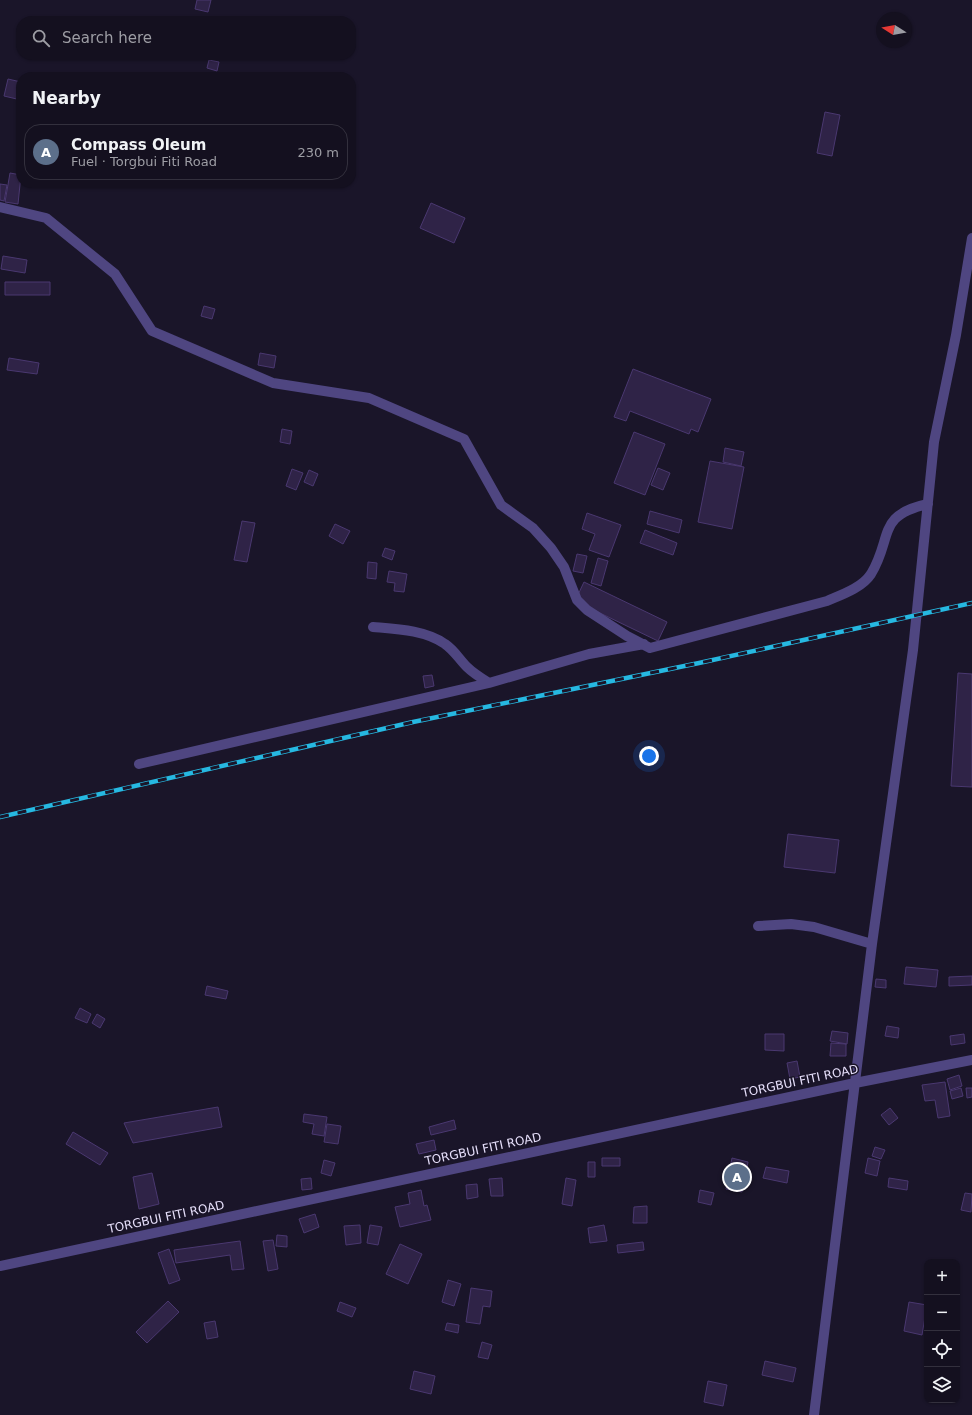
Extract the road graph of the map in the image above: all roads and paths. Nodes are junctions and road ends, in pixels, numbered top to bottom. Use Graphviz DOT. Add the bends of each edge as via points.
graph roads {
  1 [pos="0,207"];
  2 [pos="972,238"];
  3 [pos="928,504"];
  4 [pos="373,627"];
  5 [pos="644,644"];
  6 [pos="489,684"];
  7 [pos="139,764"];
  8 [pos="758,926"];
  9 [pos="872,944"];
  10 [pos="972,1060"];
  11 [pos="855,1083"];
  12 [pos="0,1266"];
  13 [pos="814,1415"];
  1 -- 5 [label="street" via="46,218 116,274 152,331 273,383 369,398 464,439 501,505 533,528 551,548 564,567 577,600 587,610"];
  2 -- 3 [label="street" via="956,335 934,442"];
  3 -- 5 [label="street" via="909,508 897,515 870,575 853,590 827,601 703,635 650,648"];
  3 -- 9 [label="street" via="913,650"];
  4 -- 6 [label="street" via="400,629 444,643 465,666"];
  5 -- 6 [label="street" via="589,654"];
  6 -- 7 [label="street"];
  8 -- 9 [label="street" via="791,924 814,927"];
  9 -- 11 [label="street"];
  10 -- 11 [label="street, TORGBUI FITI ROAD"];
  11 -- 12 [label="street, TORGBUI FITI ROAD"];
  11 -- 13 [label="street"];
}
